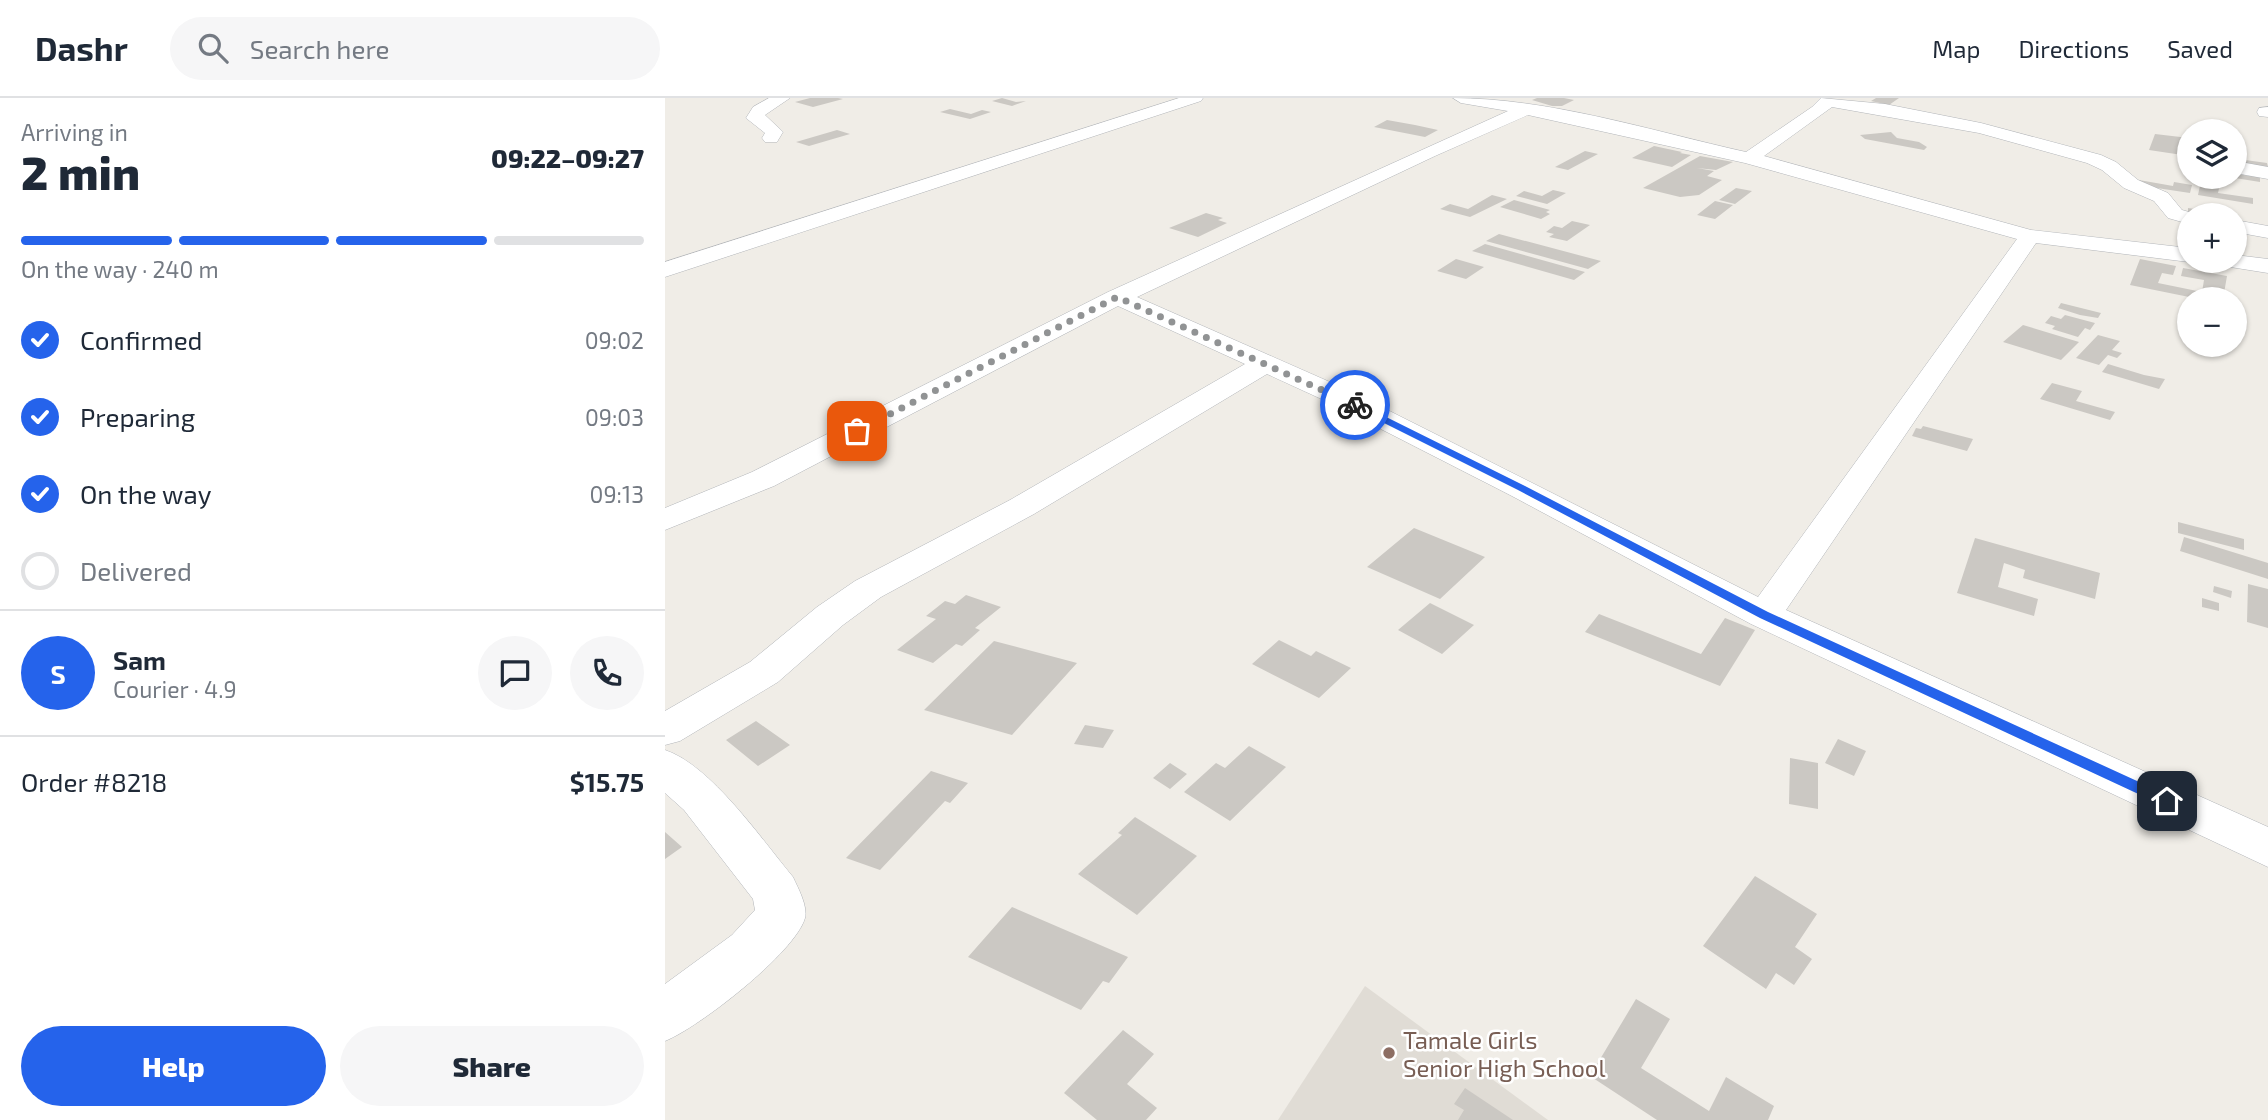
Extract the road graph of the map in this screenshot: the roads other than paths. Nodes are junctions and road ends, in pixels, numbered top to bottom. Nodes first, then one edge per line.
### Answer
1 (782, 98) edge
2 (1195, 98) edge
3 (1461, 98) edge
4 (1829, 100) edge
5 (1584, 104) dead end
6 (1527, 109) junction
7 (1564, 116) junction
8 (771, 138) dead end
9 (1749, 158) junction
10 (2247, 169) edge
11 (2268, 173) edge
12 (2177, 215) edge
13 (2247, 228) edge
14 (2268, 232) edge
15 (2030, 236) junction
16 (2268, 241) edge
17 (2247, 245) edge
18 (2177, 252) edge
19 (2247, 263) edge
20 (2268, 266) edge
21 (665, 270) edge
22 (1117, 297) junction
23 (1265, 364) junction
24 (665, 520) edge
25 (1764, 615) junction
26 (665, 730) edge
27 (665, 767) edge
28 (2268, 848) edge
29 (665, 1016) edge

1 - 8 street
2 - 21 street
3 - 6 street
4 - 9 street
4 - 12 street
5 - 7 street
6 - 7 street
6 - 22 street
7 - 9 street
9 - 15 street
10 - 11 street
13 - 14 street
15 - 18 street
15 - 25 street
16 - 17 street
19 - 20 street
22 - 23 street
22 - 24 street
23 - 25 street
23 - 26 street
25 - 28 street
27 - 29 street

